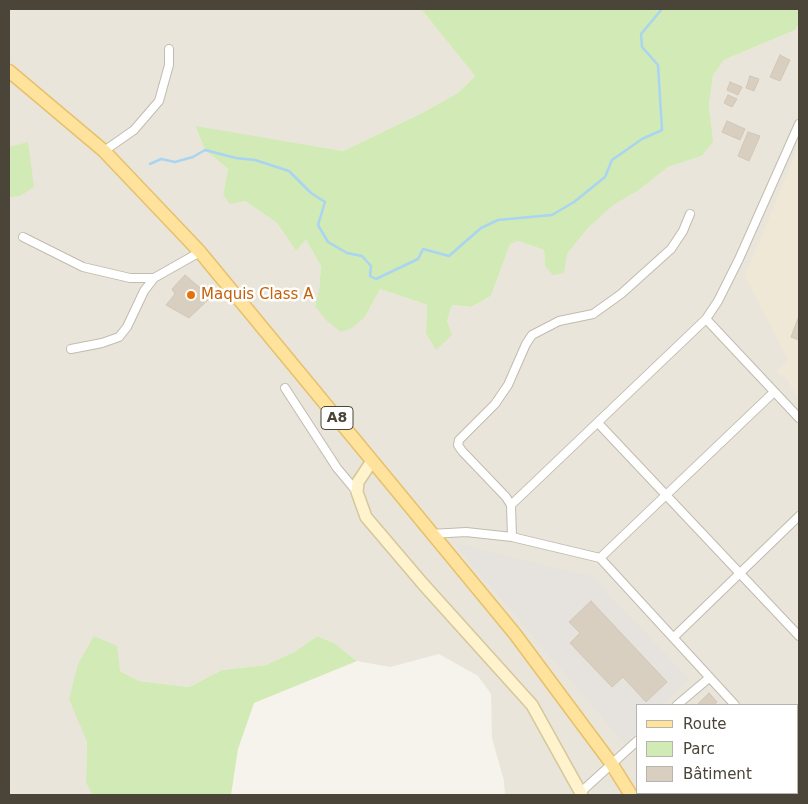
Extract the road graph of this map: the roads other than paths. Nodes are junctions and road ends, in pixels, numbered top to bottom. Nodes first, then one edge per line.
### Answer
1 (169, 50) dead end
2 (9, 71) edge
3 (799, 124) edge
4 (104, 151) junction
5 (690, 214) dead end
6 (23, 237) dead end
7 (200, 252) junction
8 (154, 278) junction
9 (706, 319) junction
10 (71, 350) dead end
11 (285, 388) dead end
12 (774, 392) junction
13 (799, 418) edge
14 (598, 423) junction
15 (372, 460) junction
16 (357, 492) junction
17 (666, 496) junction
18 (511, 505) junction
19 (799, 516) edge
20 (431, 534) junction
21 (512, 537) junction
22 (600, 558) junction
23 (739, 574) junction
24 (799, 636) edge
25 (674, 637) junction
26 (709, 678) junction
27 (678, 704) edge
28 (734, 704) edge
29 (636, 742) edge
30 (612, 763) junction
31 (582, 793) edge
32 (632, 795) edge

1 - 4 street
2 - 4 main road, A8
3 - 9 street
4 - 7 main road, A8
5 - 18 street
6 - 8 street
7 - 8 street
7 - 15 main road, A8
8 - 10 street
9 - 12 street
9 - 14 street
11 - 16 street
12 - 13 street
12 - 17 street
14 - 17 street
14 - 18 street
15 - 16 street
15 - 20 main road, A8
16 - 31 street
17 - 22 street
17 - 23 street
18 - 21 street
19 - 23 street
20 - 21 street
20 - 30 main road, A8
21 - 22 street
22 - 25 street
23 - 24 street
23 - 25 street
25 - 26 street
26 - 27 street
26 - 28 street
29 - 30 street
30 - 31 street
30 - 32 main road, A8

